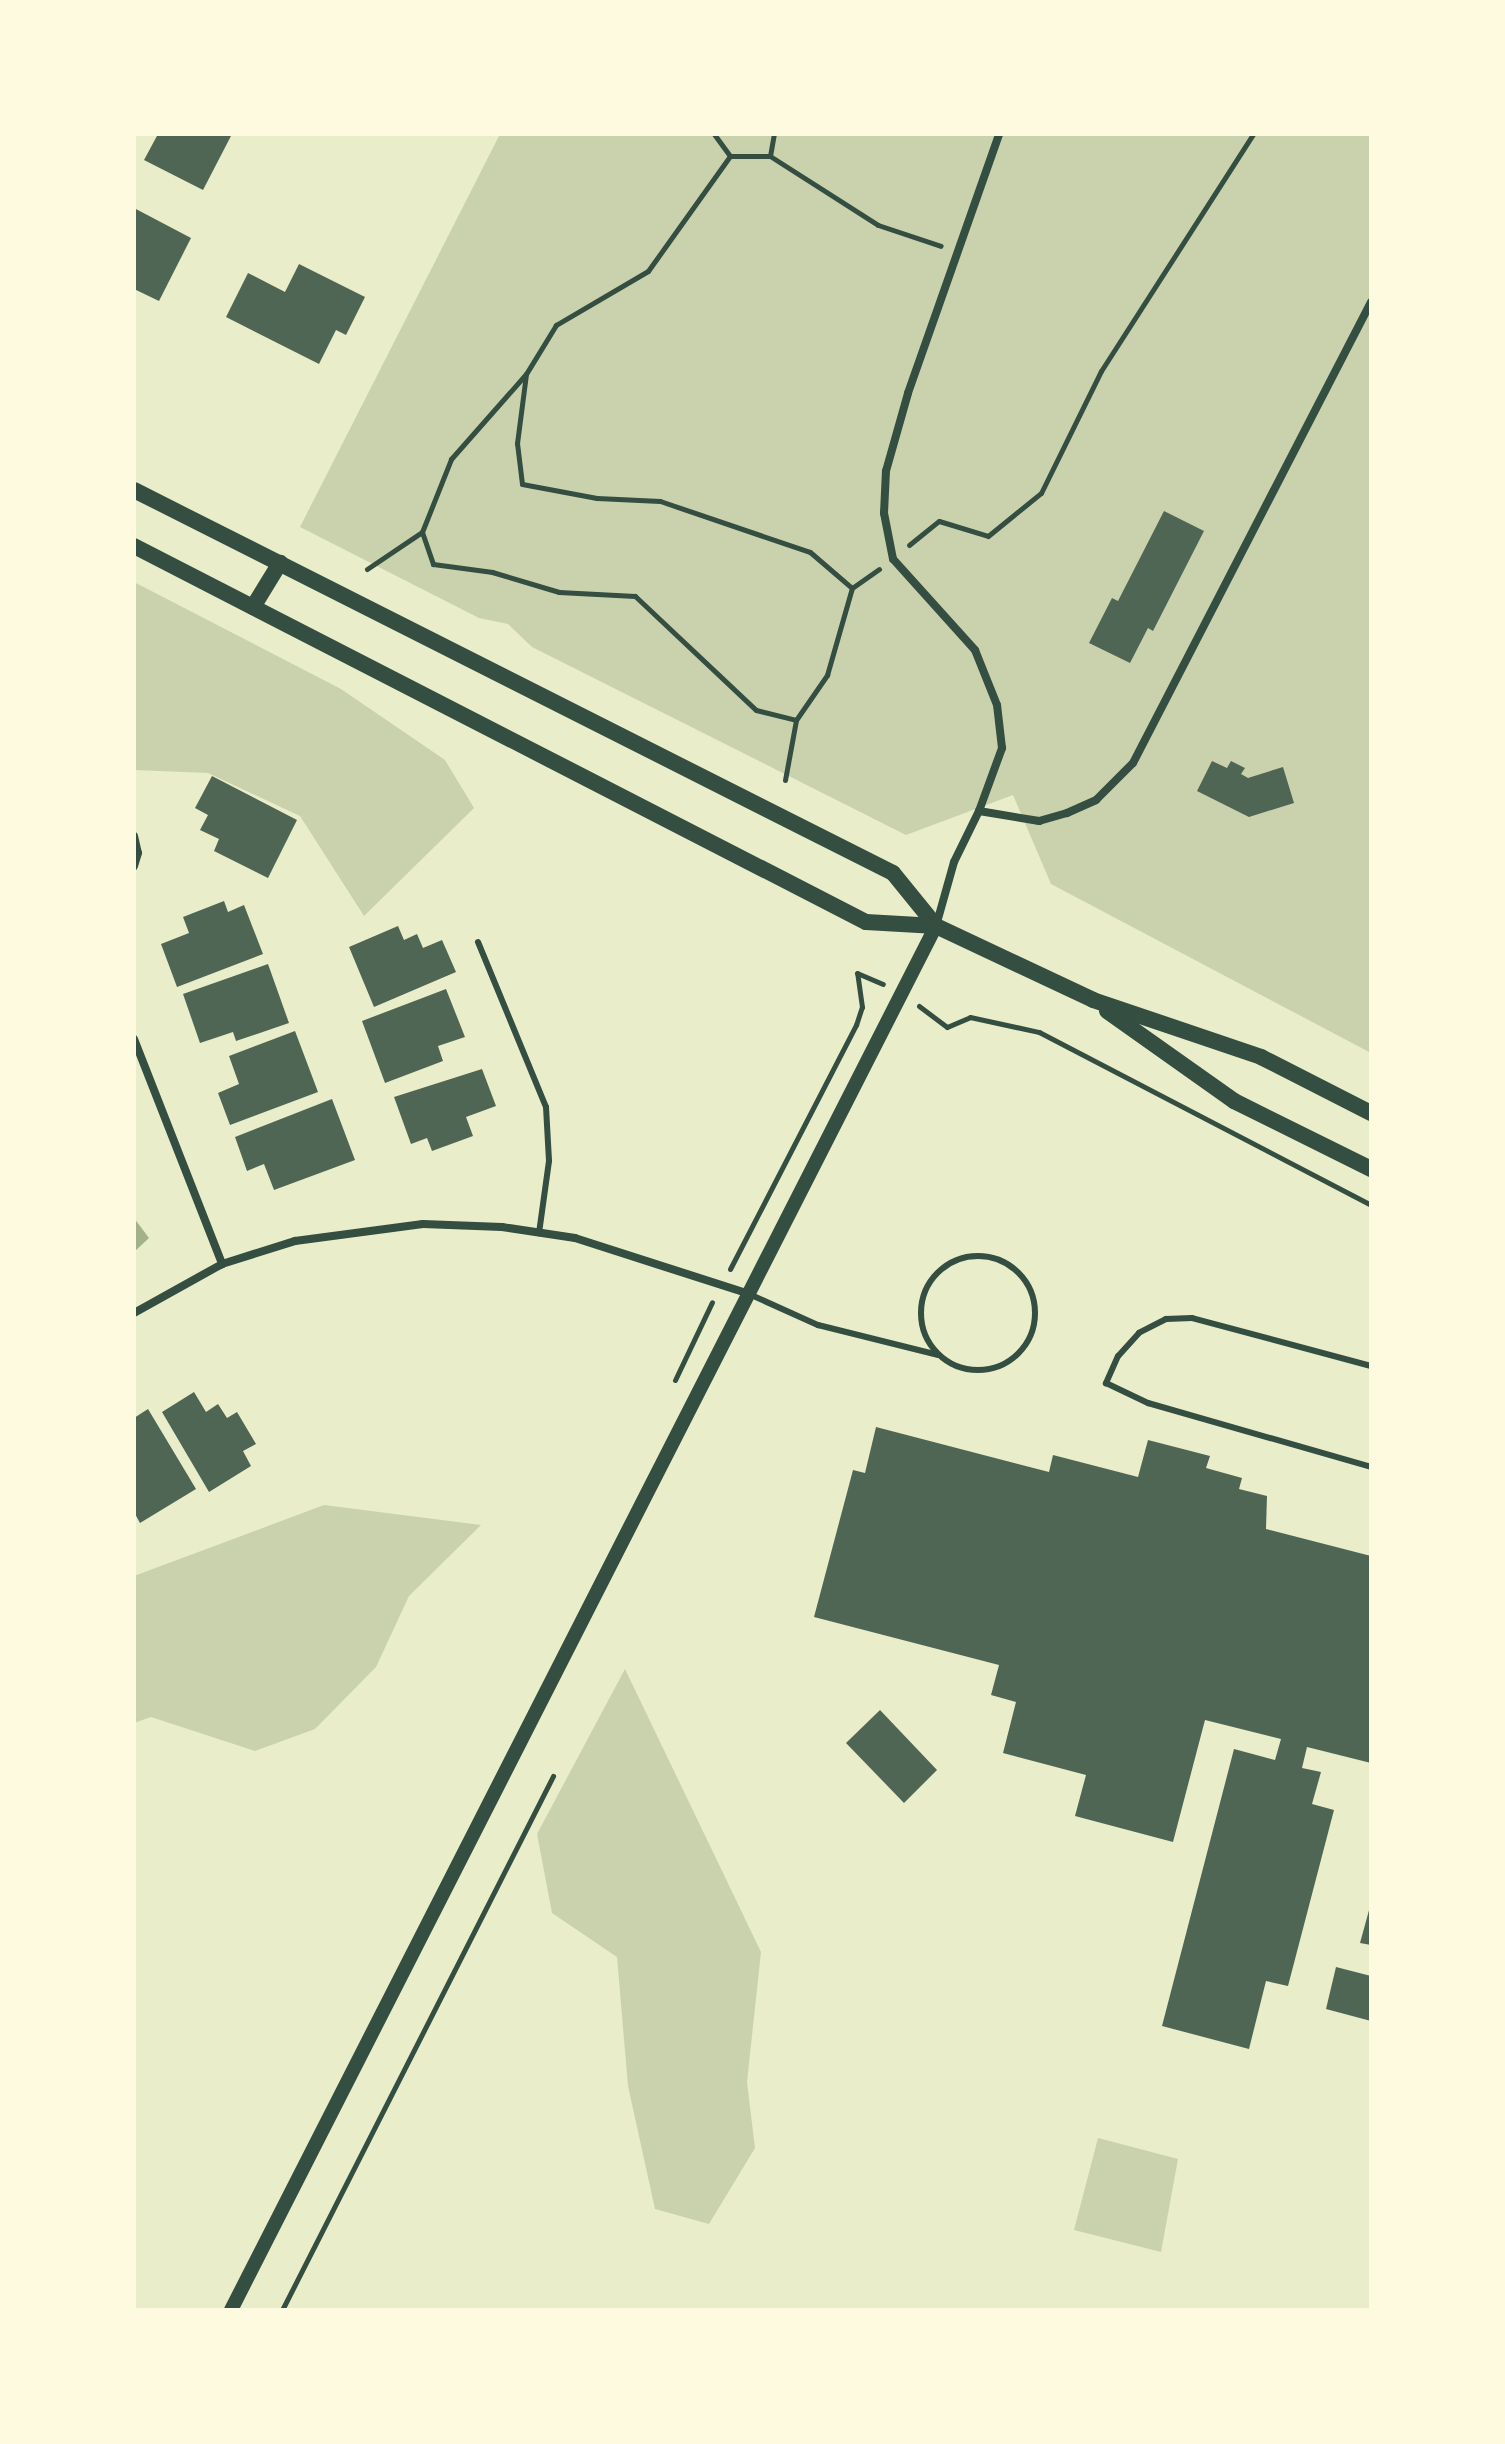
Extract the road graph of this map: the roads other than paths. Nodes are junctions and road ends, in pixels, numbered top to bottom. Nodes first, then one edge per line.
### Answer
1 (999, 134) edge
2 (1371, 302) edge
3 (134, 490) edge
4 (134, 546) edge
5 (280, 563) junction
6 (253, 607) junction
7 (979, 811) junction
8 (134, 836) edge
9 (134, 866) edge
10 (936, 926) junction
11 (478, 942) dead end
12 (1093, 1000) junction
13 (134, 1039) edge
14 (1371, 1113) edge
15 (1371, 1169) edge
16 (539, 1233) junction
17 (222, 1264) junction
18 (746, 1293) junction
19 (134, 1313) edge
20 (938, 1355) junction
21 (1371, 1366) edge
22 (1371, 1467) edge
23 (231, 2310) edge

1 - 7 street
2 - 7 street
3 - 5 main road
4 - 6 main road
5 - 6 main road
5 - 10 main road
6 - 10 main road
7 - 10 street
8 - 9 street
10 - 12 main road
10 - 18 street
11 - 16 lane
12 - 14 main road
12 - 15 main road
13 - 17 street
16 - 17 street
16 - 18 street
17 - 19 street
18 - 20 lane
18 - 23 street
20 - 20 lane
21 - 22 lane

